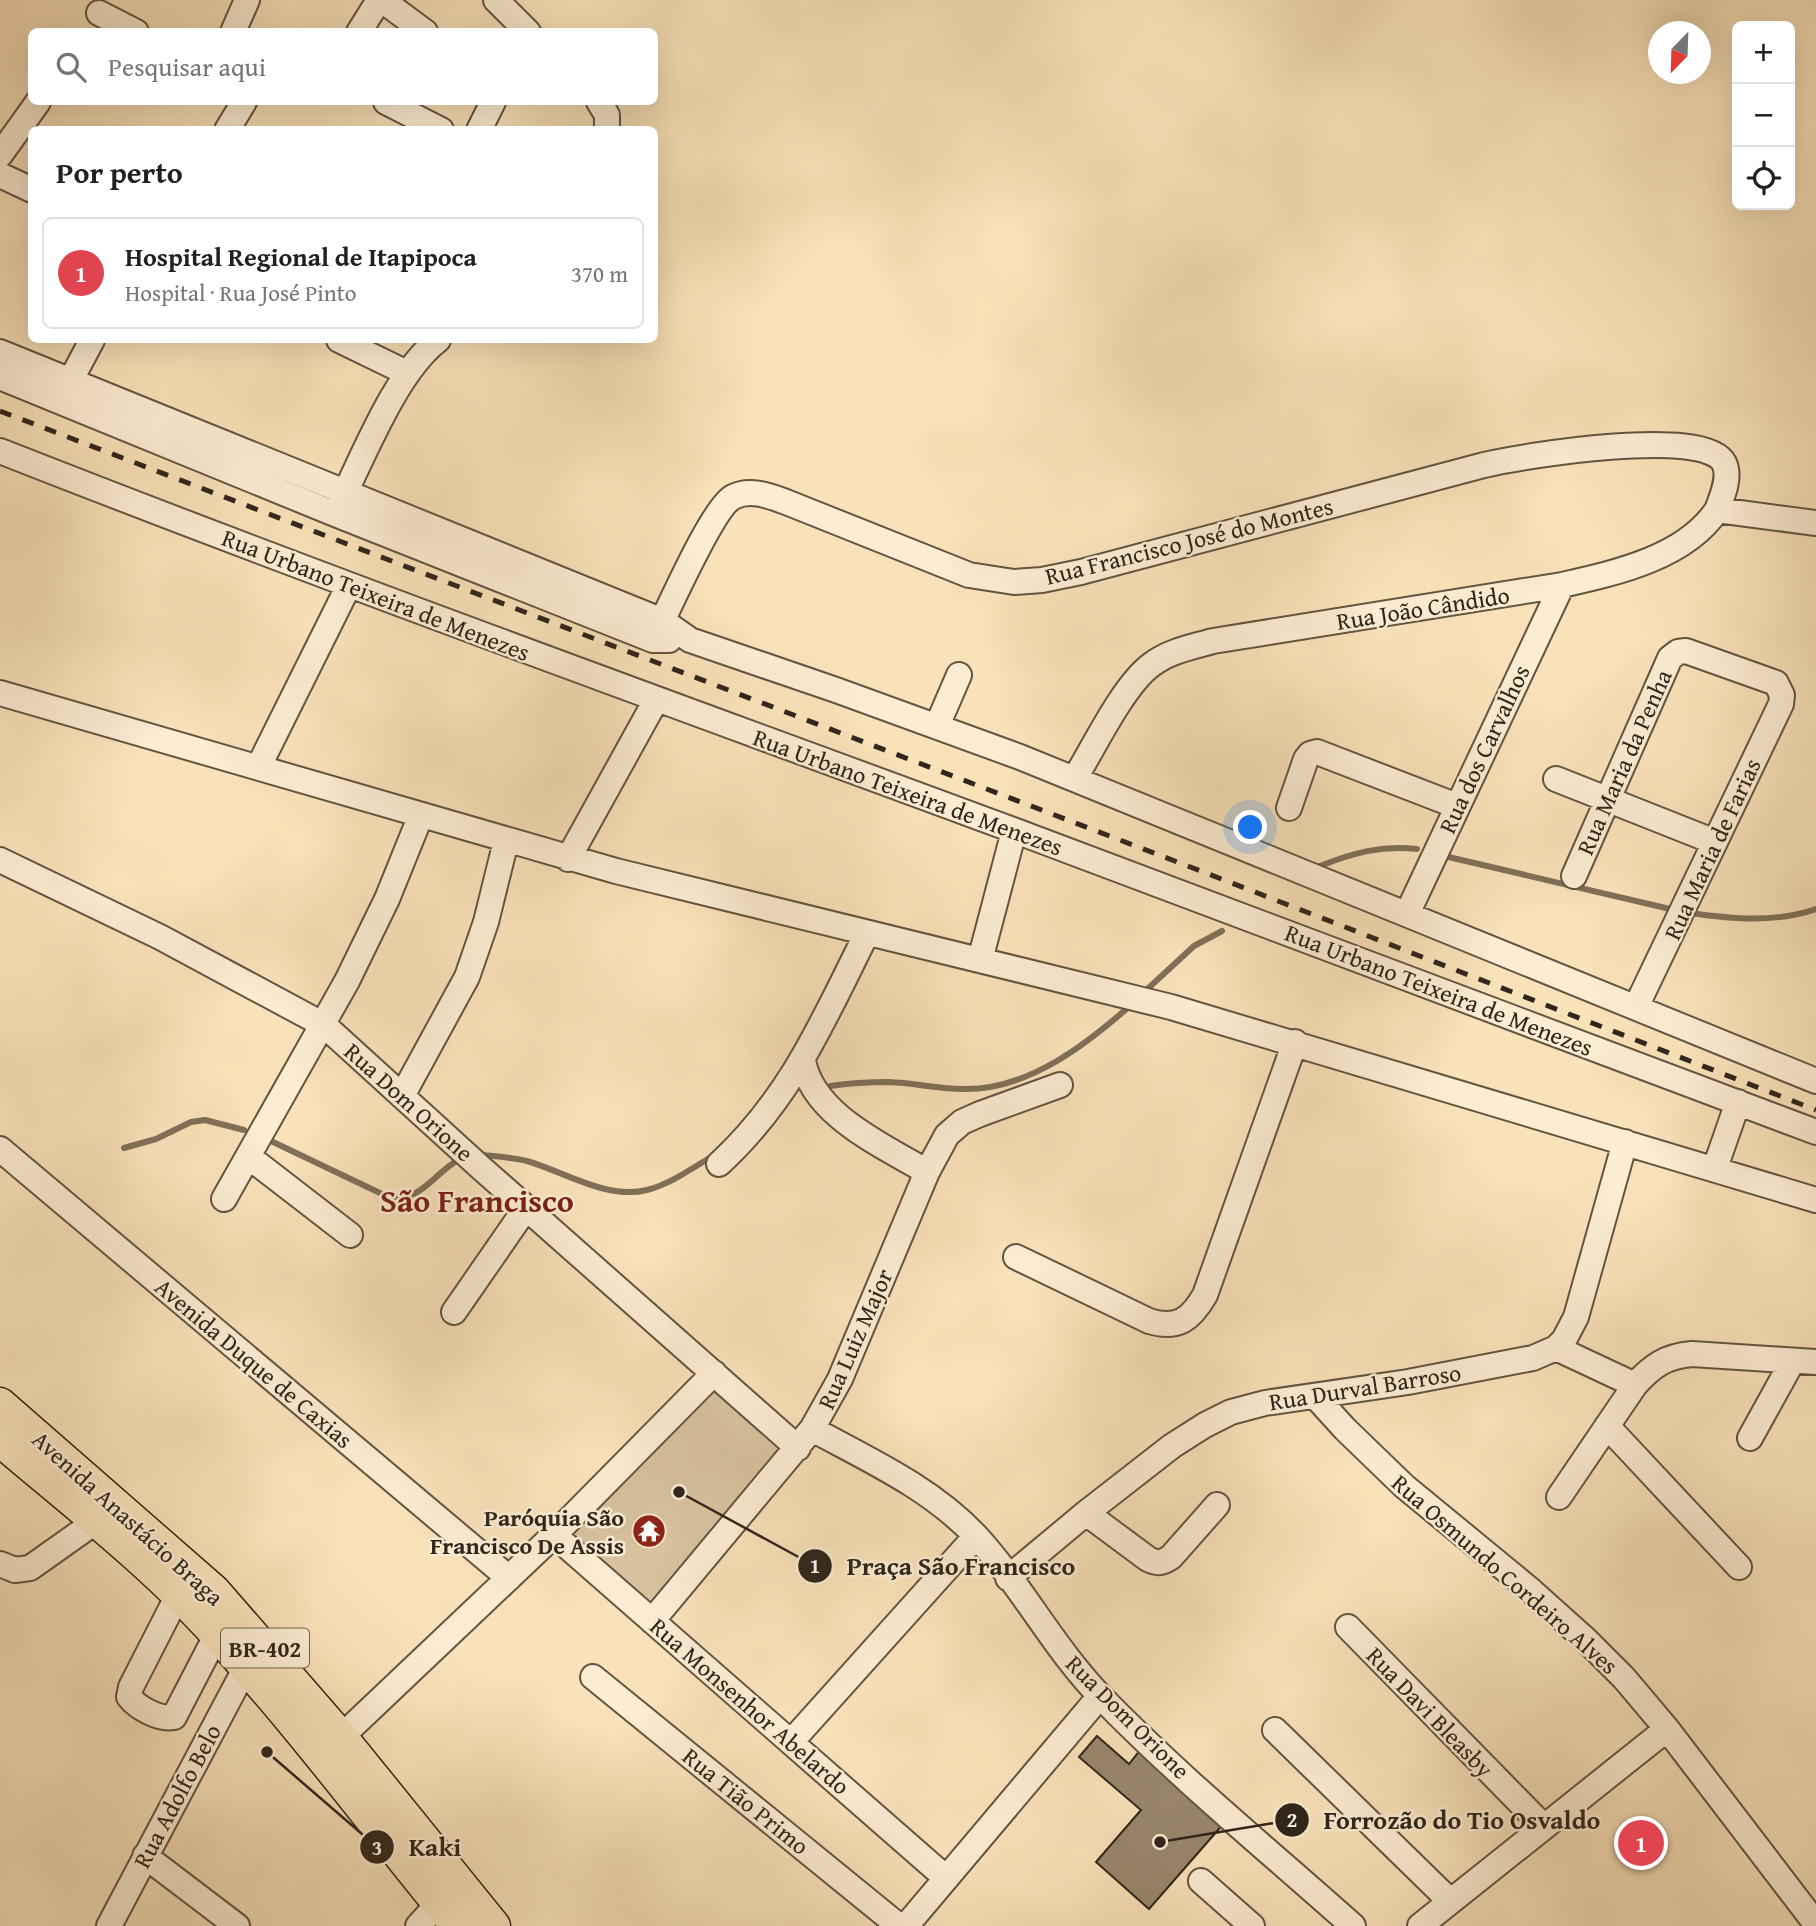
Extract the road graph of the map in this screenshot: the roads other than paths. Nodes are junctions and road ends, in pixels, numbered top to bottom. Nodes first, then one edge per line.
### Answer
1 (247, 0) edge
2 (381, 0) edge
3 (496, 0) edge
4 (97, 15) edge
5 (127, 28) edge
6 (235, 28) edge
7 (362, 28) edge
8 (420, 28) edge
9 (524, 28) edge
10 (36, 105) edge
11 (392, 105) edge
12 (492, 105) edge
13 (601, 105) edge
14 (434, 126) edge
15 (481, 126) edge
16 (607, 126) edge
17 (0, 155) edge
18 (0, 175) edge
19 (28, 188) edge
20 (90, 343) edge
21 (346, 343) edge
22 (435, 343) edge
23 (0, 352) edge
24 (407, 373) junction
25 (0, 377) edge
26 (65, 391) junction
27 (0, 451) edge
28 (340, 504) junction
29 (1717, 510) junction
30 (1816, 523) edge
31 (349, 585) junction
32 (1562, 585) junction
33 (658, 630) junction
34 (1678, 652) joint
35 (959, 675) dead end
36 (0, 693) edge
37 (656, 700) junction
38 (937, 726) junction
39 (259, 766) junction
40 (1075, 778) junction
41 (1556, 779) dead end
42 (1607, 799) junction
43 (1457, 806) junction
44 (1289, 808) dead end
45 (421, 815) junction
46 (1014, 831) junction
47 (506, 841) junction
48 (1715, 842) junction
49 (568, 859) junction
50 (0, 860) edge
51 (1574, 876) dead end
52 (1407, 914) junction
53 (867, 933) junction
54 (980, 960) junction
55 (1636, 1007) junction
56 (324, 1025) junction
57 (1295, 1042) junction
58 (803, 1060) junction
59 (1816, 1081) edge
60 (1060, 1086) dead end
61 (402, 1096) junction
62 (1738, 1102) junction
63 (1816, 1132) edge
64 (1625, 1142) junction
65 (0, 1149) edge
66 (249, 1157) junction
67 (719, 1164) dead end
68 (1715, 1168) junction
69 (927, 1172) junction
70 (224, 1199) dead end
71 (1816, 1200) edge
72 (526, 1208) junction
73 (350, 1235) dead end
74 (1016, 1257) dead end
75 (454, 1312) dead end
76 (1556, 1349) junction
77 (1804, 1362) edge
78 (714, 1373) junction
79 (1634, 1385) junction
80 (1315, 1396) junction
81 (0, 1404) edge
82 (1607, 1426) junction
83 (1750, 1438) dead end
84 (805, 1439) junction
85 (0, 1440) edge
86 (1559, 1497) dead end
87 (1217, 1505) dead end
88 (1086, 1513) junction
89 (116, 1528) junction
90 (554, 1535) junction
91 (976, 1536) junction
92 (0, 1563) edge
93 (1739, 1567) dead end
94 (1008, 1577) junction
95 (509, 1578) junction
96 (178, 1595) junction
97 (652, 1621) junction
98 (1348, 1627) dead end
99 (217, 1634) junction
100 (246, 1667) junction
101 (593, 1677) dead end
102 (1100, 1696) junction
103 (1667, 1729) junction
104 (1275, 1730) dead end
105 (341, 1737) junction
106 (791, 1742) junction
107 (1543, 1826) junction
108 (145, 1857) junction
109 (946, 1878) junction
110 (1201, 1881) dead end
111 (1450, 1901) junction
112 (438, 1919) edge
113 (1816, 1924) edge
114 (109, 1926) edge
115 (237, 1926) edge
116 (494, 1926) edge
117 (899, 1926) edge
118 (906, 1926) edge
119 (1252, 1926) edge
120 (1353, 1926) edge
121 (1420, 1926) edge

1 - 6 street
2 - 7 street
2 - 8 street
3 - 9 street
4 - 5 street
10 - 17 street
11 - 14 street
12 - 15 street
13 - 16 street
18 - 19 street
20 - 26 street
21 - 24 street
22 - 24 street
23 - 26 street
24 - 28 street
25 - 26 street
26 - 28 street
27 - 31 street, Rua Urbano Teixeira de Menezes
28 - 33 street
29 - 30 street
29 - 32 street, Rua João Cândido
29 - 33 street, Rua Francisco José do Montes
31 - 37 street, Rua Urbano Teixeira de Menezes
31 - 39 street
32 - 40 street, Rua João Cândido
32 - 43 street, Rua dos Carvalhos
33 - 38 street
34 - 42 street, Rua Maria da Penha
34 - 48 street, Rua Maria de Farias
35 - 38 street
36 - 39 street
37 - 46 street, Rua Urbano Teixeira de Menezes
37 - 49 street
38 - 40 street
39 - 45 street
40 - 52 street
41 - 42 street
42 - 48 street
42 - 51 street, Rua Maria da Penha
43 - 44 street
43 - 52 street, Rua dos Carvalhos
45 - 47 street
45 - 56 street
46 - 54 street
46 - 62 street, Rua Urbano Teixeira de Menezes
47 - 49 street
47 - 61 street
48 - 55 street, Rua Maria de Farias
49 - 53 street
50 - 56 street, Rua Dom Orione
52 - 55 street
53 - 54 street
53 - 58 street
54 - 57 street
55 - 59 street
56 - 61 street, Rua Dom Orione
56 - 66 street
57 - 64 street
57 - 74 street
58 - 67 street
58 - 69 street
60 - 69 street, Rua Luiz Major
61 - 72 street, Rua Dom Orione
62 - 63 street, Rua Urbano Teixeira de Menezes
62 - 68 street
64 - 68 street
64 - 76 street
65 - 95 street, Avenida Duque de Caxias
66 - 70 street
66 - 73 street
68 - 71 street
69 - 84 street, Rua Luiz Major
72 - 75 street
72 - 78 street, Rua Dom Orione
76 - 79 street
76 - 80 street, Rua Durval Barroso
77 - 79 street
77 - 83 street
78 - 84 street, Rua Dom Orione
78 - 90 street
79 - 82 street
80 - 88 street, Rua Durval Barroso
80 - 103 street, Rua Osmundo Cordeiro Alves
81 - 89 main road, Avenida Anastácio Braga / BR-402
82 - 86 street
82 - 93 street
84 - 91 street, Rua Dom Orione
84 - 97 street, Rua Luiz Major
85 - 89 main road, Avenida Anastácio Braga / BR-402
87 - 88 street
88 - 94 street, Rua Durval Barroso
89 - 92 street
89 - 96 main road, Avenida Anastácio Braga / BR-402
89 - 105 main road, Avenida Anastácio Braga / BR-402
90 - 95 street
90 - 97 street, Rua Monsenhor Abelardo
91 - 94 street, Rua Dom Orione
91 - 106 street
94 - 102 street, Rua Dom Orione
95 - 105 street
96 - 99 main road, Avenida Anastácio Braga / BR-402
96 - 99 street
97 - 106 street, Rua Monsenhor Abelardo
98 - 107 street, Rua Davi Bleasby
99 - 100 main road, Avenida Anastácio Braga / BR-402
100 - 108 street, Rua Adolfo Belo
100 - 112 main road, Avenida Anastácio Braga / BR-402
101 - 117 street, Rua Tião Primo
102 - 109 street
102 - 120 street, Rua Dom Orione
103 - 107 street
103 - 113 street, Rua Osmundo Cordeiro Alves
104 - 111 street
105 - 116 main road, Avenida Anastácio Braga / BR-402
106 - 109 street, Rua Monsenhor Abelardo
107 - 111 street
108 - 114 street, Rua Adolfo Belo
108 - 115 street
109 - 118 street
110 - 119 street
111 - 121 street

